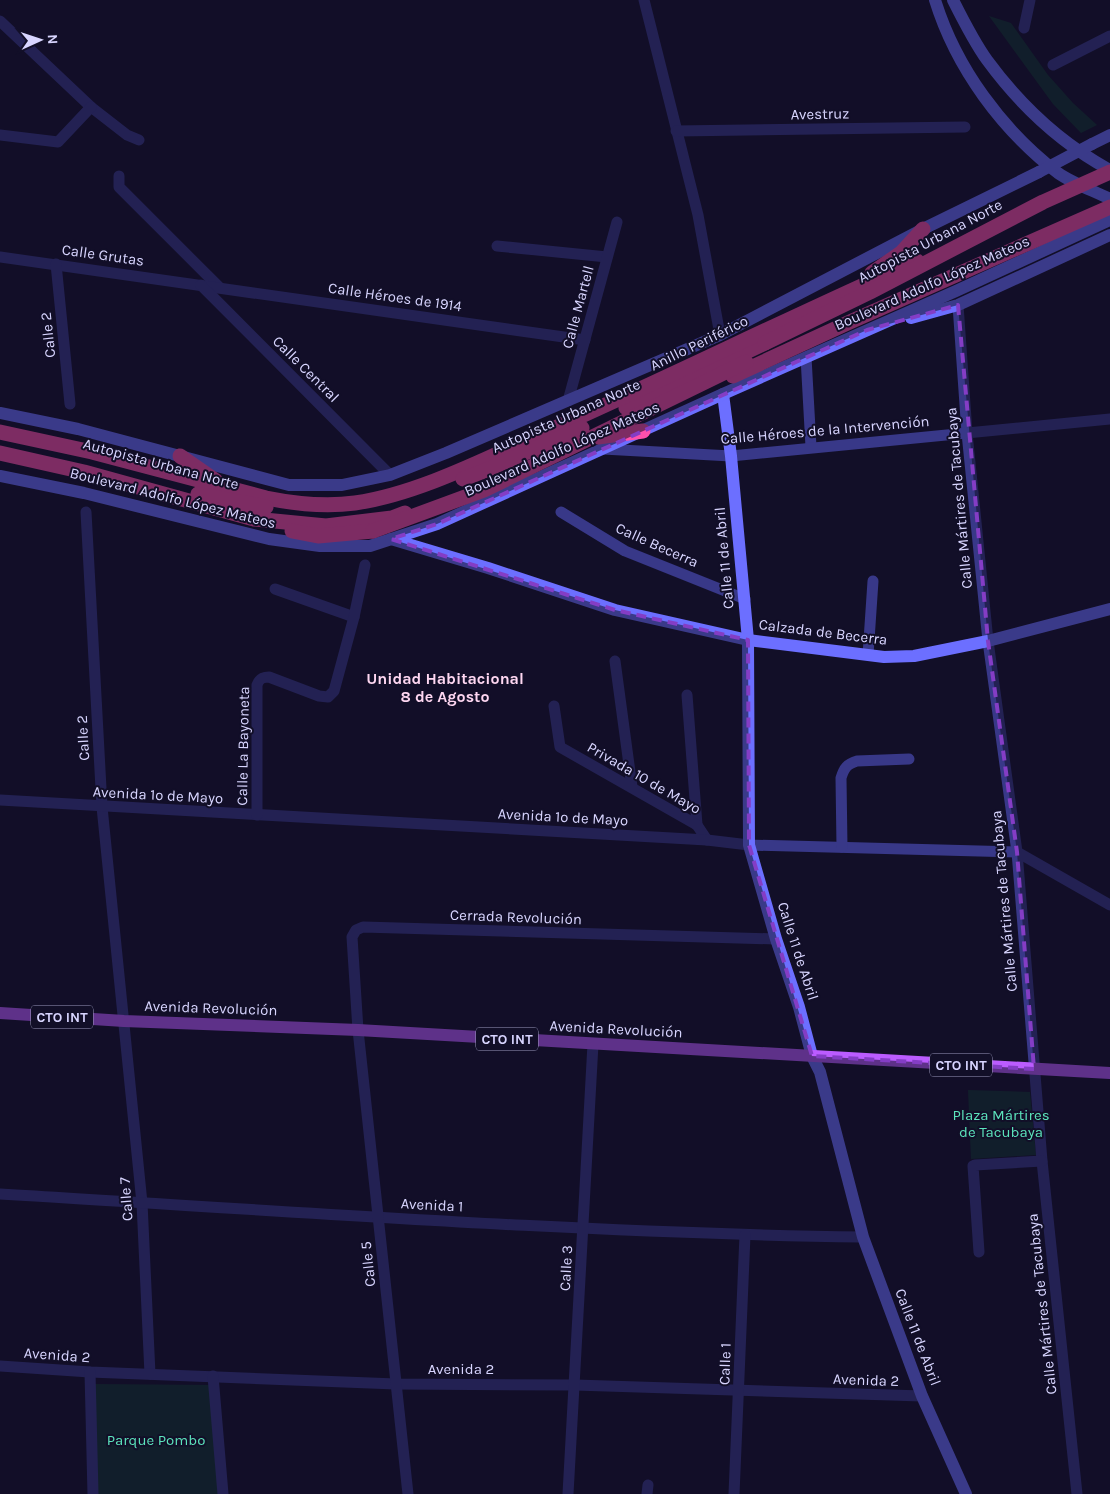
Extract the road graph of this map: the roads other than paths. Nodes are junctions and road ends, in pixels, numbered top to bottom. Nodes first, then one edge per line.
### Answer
1 (644, 0) edge
2 (934, 0) edge
3 (953, 0) edge
4 (1030, 0) edge
5 (0, 21) edge
6 (1024, 28) dead end
7 (1110, 36) edge
8 (1053, 64) dead end
9 (91, 107) junction
10 (965, 127) dead end
11 (676, 131) junction
12 (0, 135) edge
13 (1110, 135) edge
14 (139, 140) dead end
15 (1110, 172) edge
16 (119, 176) dead end
17 (1110, 200) edge
18 (1110, 207) edge
19 (617, 222) dead end
20 (1104, 223) edge
21 (923, 229) junction
22 (1110, 235) edge
23 (497, 246) dead end
24 (0, 257) edge
25 (607, 257) junction
26 (56, 264) junction
27 (201, 285) junction
28 (219, 287) junction
29 (844, 293) junction
30 (958, 305) junction
31 (868, 330) junction
32 (720, 335) junction
33 (585, 340) junction
34 (806, 357) junction
35 (723, 394) junction
36 (568, 401) junction
37 (70, 404) dead end
38 (0, 413) edge
39 (1110, 419) edge
40 (643, 431) joint
41 (0, 432) edge
42 (967, 433) junction
43 (0, 442) edge
44 (601, 443) junction
45 (811, 447) junction
46 (0, 453) edge
47 (180, 456) junction
48 (731, 456) junction
49 (0, 464) edge
50 (390, 475) junction
51 (0, 476) edge
52 (226, 488) junction
53 (86, 512) dead end
54 (561, 512) dead end
55 (391, 539) junction
56 (366, 565) dead end
57 (873, 581) dead end
58 (275, 589) dead end
59 (745, 599) junction
60 (1110, 609) edge
61 (354, 617) junction
62 (748, 640) junction
63 (988, 641) junction
64 (868, 655) junction
65 (615, 661) dead end
66 (687, 694) dead end
67 (554, 706) dead end
68 (910, 759) dead end
69 (632, 787) junction
70 (0, 800) edge
71 (102, 807) junction
72 (257, 815) junction
73 (697, 825) junction
74 (707, 840) junction
75 (749, 844) junction
76 (842, 847) junction
77 (1017, 852) junction
78 (1110, 905) edge
79 (776, 939) junction
80 (0, 1013) edge
81 (124, 1021) junction
82 (358, 1030) junction
83 (594, 1044) junction
84 (812, 1056) junction
85 (1034, 1069) junction
86 (1110, 1073) edge
87 (1042, 1161) junction
88 (0, 1194) edge
89 (142, 1203) junction
90 (378, 1217) junction
91 (583, 1229) junction
92 (745, 1235) junction
93 (863, 1237) junction
94 (979, 1252) dead end
95 (0, 1366) edge
96 (90, 1372) junction
97 (150, 1374) junction
98 (213, 1376) junction
99 (396, 1384) junction
100 (575, 1385) junction
101 (738, 1391) junction
102 (922, 1396) junction
103 (93, 1494) edge
104 (223, 1494) edge
105 (408, 1494) edge
106 (568, 1494) edge
107 (734, 1494) edge
108 (966, 1494) edge
109 (1077, 1494) edge

1 - 11 street
2 - 17 main road
3 - 15 main road
4 - 6 street
5 - 9 street
7 - 8 street
9 - 12 street
9 - 14 street
10 - 11 street, Avestruz
11 - 32 street
13 - 21 main road, bridge
15 - 29 highway, Anillo Periférico, bridge
15 - 43 highway, Autopista Urbana Norte, bridge
16 - 28 street
17 - 49 highway, Autopista Urbana Norte, bridge
18 - 44 highway
19 - 25 street, Calle Martell
20 - 31 main road, Boulevard Adolfo López Mateos
21 - 29 highway
21 - 32 main road
22 - 30 main road
23 - 25 street
24 - 26 street, Calle Grutas
25 - 33 street, Calle Martell
26 - 27 street, Calle Grutas
26 - 37 street, Calle 2
27 - 28 street, Calle Héroes de 1914
27 - 50 street, Calle Central
28 - 33 street, Calle Héroes de 1914
29 - 52 highway, Anillo Periférico
30 - 31 main road
30 - 42 street, Calle Mártires de Tacubaya
31 - 34 main road, Boulevard Adolfo López Mateos
32 - 36 main road
33 - 36 street, Calle Martell
34 - 35 main road, Boulevard Adolfo López Mateos
34 - 45 street
35 - 40 main road, Boulevard Adolfo López Mateos
35 - 48 main road, Calle 11 de Abril
36 - 50 main road
38 - 47 main road
39 - 42 street, Calle Héroes de la Intervención
40 - 44 highway
41 - 52 highway, Anillo Periférico
42 - 45 street, Calle Héroes de la Intervención
42 - 63 street, Calle Mártires de Tacubaya
44 - 46 highway
44 - 48 street, Calle Héroes de la Intervención
44 - 55 main road, Boulevard Adolfo López Mateos
45 - 48 street, Calle Héroes de la Intervención
47 - 50 main road
47 - 52 highway
48 - 59 main road, Calle 11 de Abril
51 - 55 main road, Boulevard Adolfo López Mateos
53 - 71 street, Calle 2
54 - 59 street, Calle Becerra
55 - 62 main road, Calzada de Becerra
56 - 61 street, Calle La Bayoneta
57 - 64 street
58 - 61 street
59 - 62 main road, Calle 11 de Abril
60 - 63 main road, Calzada de Becerra
61 - 72 street, Calle La Bayoneta
62 - 64 main road, Calzada de Becerra
62 - 75 main road, Calle 11 de Abril
63 - 64 main road, Calzada de Becerra
63 - 77 street, Calle Mártires de Tacubaya
65 - 69 street
66 - 73 street
67 - 69 street, Privada 10 de Mayo
68 - 76 street
69 - 73 street, Privada 10 de Mayo
70 - 71 street, Avenida 1º de Mayo
71 - 72 street, Avenida 1º de Mayo
71 - 81 street, Calle 2
72 - 74 street, Avenida 1º de Mayo
73 - 74 street, Privada 10 de Mayo
74 - 75 street, Avenida 1º de Mayo
75 - 76 street, Avenida 1º de Mayo
75 - 79 main road, Calle 11 de Abril
76 - 77 street, Avenida 1º de Mayo
77 - 78 street, Avenida 1º de Mayo
77 - 85 street, Calle Mártires de Tacubaya
79 - 82 street, Cerrada Revolución
79 - 84 main road, Calle 11 de Abril
80 - 81 main road, Avenida Revolución / CTO INT
81 - 82 main road, Avenida Revolución / CTO INT
81 - 89 street, Calle 7
82 - 83 main road, Avenida Revolución / CTO INT
82 - 90 street, Calle 5
83 - 84 main road, Avenida Revolución / CTO INT
83 - 91 street, Calle 3
84 - 85 main road, Avenida Revolución / CTO INT
84 - 93 main road, Calle 11 de Abril
85 - 86 main road, Avenida Revolución / CTO INT
85 - 87 street, Calle Mártires de Tacubaya
87 - 94 street
87 - 109 street, Calle Mártires de Tacubaya
88 - 89 street, Avenida 1
89 - 90 street, Avenida 1
89 - 97 street, Calle 7
90 - 91 street, Avenida 1
90 - 99 street, Calle 5
91 - 92 street, Avenida 1
91 - 100 street, Calle 3
92 - 93 street, Avenida 1
92 - 101 street, Calle 1
93 - 102 main road, Calle 11 de Abril
95 - 96 street, Avenida 2
96 - 97 street, Avenida 2
96 - 103 street
97 - 98 street, Avenida 2
98 - 99 street, Avenida 2
98 - 104 street
99 - 100 street, Avenida 2
99 - 105 street, Calle 5
100 - 101 street, Avenida 2
100 - 106 street, Calle 3
101 - 102 street, Avenida 2
101 - 107 street, Calle 1
102 - 108 main road, Calle 11 de Abril

